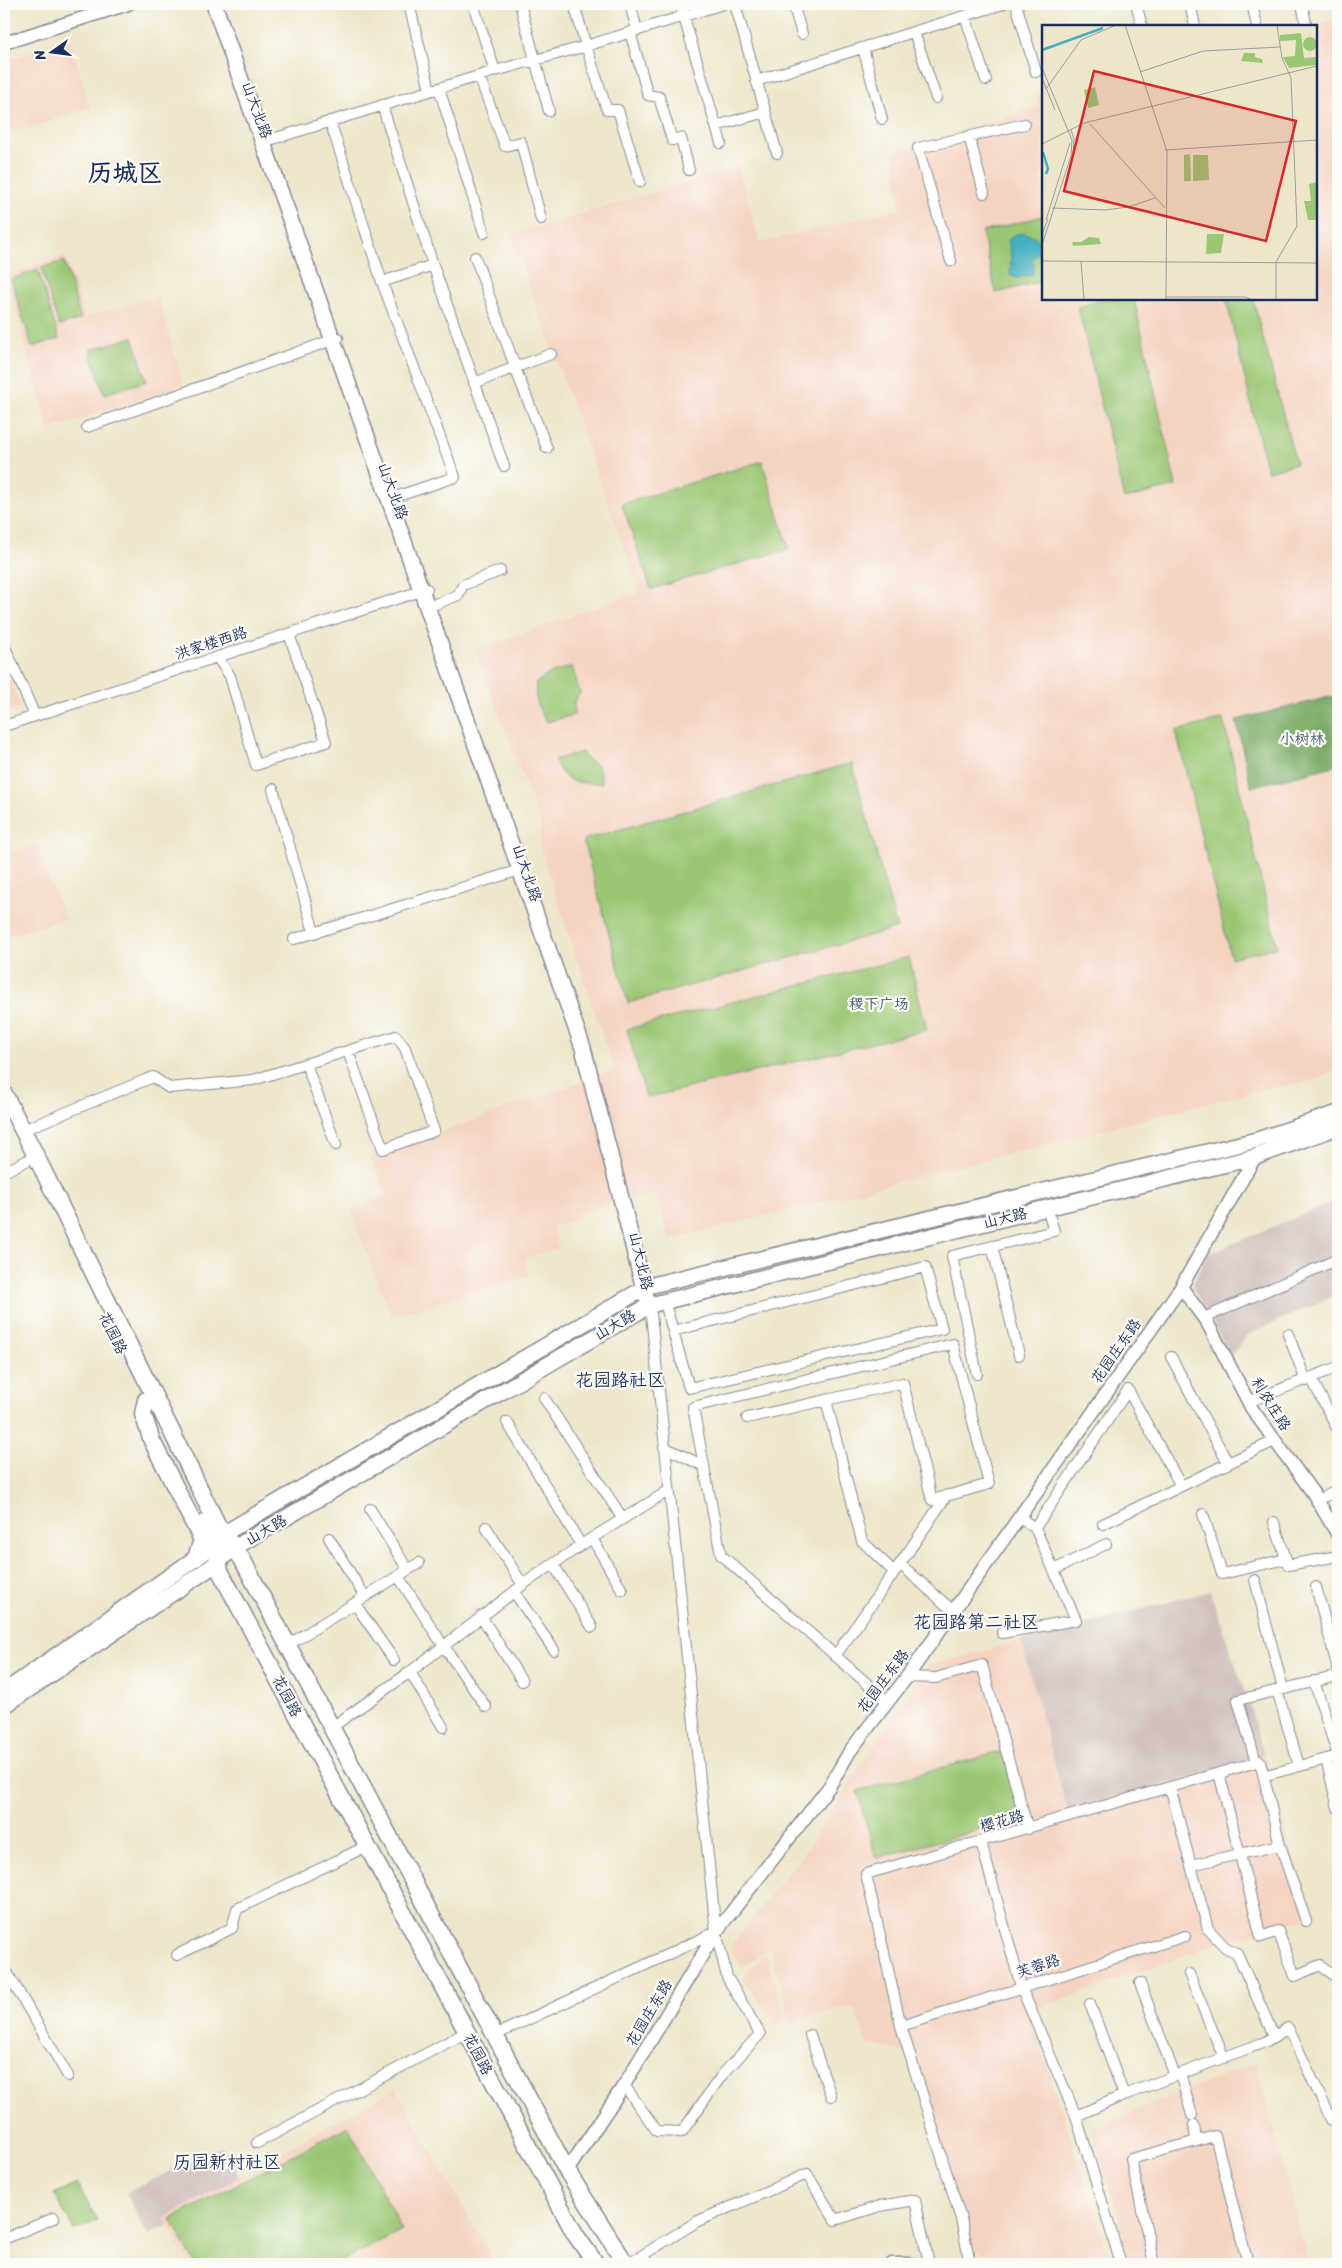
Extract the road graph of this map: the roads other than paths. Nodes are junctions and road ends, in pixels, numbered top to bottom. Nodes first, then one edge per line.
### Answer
1 (128, 4) edge
2 (214, 4) edge
3 (219, 4) edge
4 (409, 4) edge
5 (473, 4) edge
6 (520, 4) edge
7 (574, 4) edge
8 (630, 4) edge
9 (680, 4) edge
10 (722, 4) edge
11 (735, 4) edge
12 (793, 4) edge
13 (1003, 4) edge
14 (1016, 4) edge
15 (1136, 4) edge
16 (1190, 4) edge
17 (1252, 4) edge
18 (1302, 4) edge
19 (683, 16) junction
20 (965, 16) junction
21 (1306, 24) dead end
22 (1142, 25) edge
23 (1195, 25) edge
24 (1257, 25) edge
25 (634, 31) junction
26 (914, 32) junction
27 (802, 34) dead end
28 (4, 43) edge
29 (586, 46) junction
30 (863, 48) junction
31 (535, 59) junction
32 (495, 71) junction
33 (1036, 72) dead end
34 (480, 76) junction
35 (986, 80) dead end
36 (756, 81) junction
37 (435, 89) junction
38 (936, 98) dead end
39 (382, 105) junction
40 (549, 111) dead end
41 (765, 112) junction
42 (882, 119) dead end
43 (330, 121) junction
44 (1025, 124) dead end
45 (716, 126) junction
46 (969, 136) junction
47 (265, 141) junction
48 (721, 144) dead end
49 (776, 153) dead end
50 (689, 170) dead end
51 (640, 182) dead end
52 (984, 193) dead end
53 (541, 219) dead end
54 (484, 233) dead end
55 (475, 257) dead end
56 (951, 261) dead end
57 (433, 265) junction
58 (382, 282) junction
59 (336, 338) junction
60 (551, 354) dead end
61 (516, 370) junction
62 (474, 383) junction
63 (87, 427) dead end
64 (546, 448) dead end
65 (504, 466) dead end
66 (395, 497) junction
67 (500, 572) dead end
68 (425, 589) junction
69 (433, 605) junction
70 (289, 634) junction
71 (4, 645) edge
72 (217, 657) junction
73 (35, 716) junction
74 (4, 726) edge
75 (273, 789) dead end
76 (520, 870) junction
77 (314, 932) junction
78 (294, 939) dead end
79 (348, 1051) junction
80 (306, 1064) junction
81 (4, 1094) edge
82 (1338, 1112) edge
83 (4, 1118) edge
84 (1338, 1127) edge
85 (23, 1130) junction
86 (336, 1145) dead end
87 (1255, 1157) junction
88 (32, 1158) junction
89 (4, 1172) edge
90 (1047, 1208) junction
91 (992, 1246) junction
92 (1338, 1259) edge
93 (645, 1287) junction
94 (1181, 1287) junction
95 (650, 1305) junction
96 (667, 1310) dead end
97 (1204, 1318) junction
98 (673, 1331) junction
99 (1288, 1334) dead end
100 (1019, 1355) dead end
101 (1170, 1357) dead end
102 (1338, 1367) edge
103 (977, 1374) dead end
104 (1308, 1380) junction
105 (544, 1398) dead end
106 (826, 1400) junction
107 (1248, 1402) junction
108 (747, 1418) dead end
109 (507, 1422) dead end
110 (1338, 1430) edge
111 (1272, 1442) dead end
112 (664, 1447) junction
113 (1228, 1463) junction
114 (704, 1466) junction
115 (1181, 1486) junction
116 (1338, 1490) edge
117 (668, 1491) junction
118 (947, 1496) junction
119 (1318, 1500) junction
120 (370, 1509) dead end
121 (1203, 1514) dead end
122 (1019, 1517) junction
123 (622, 1519) junction
124 (1274, 1522) dead end
125 (1103, 1524) dead end
126 (486, 1527) dead end
127 (1035, 1528) junction
128 (1338, 1535) edge
129 (329, 1538) dead end
130 (592, 1538) junction
131 (1106, 1544) dead end
132 (209, 1545) junction
133 (581, 1545) junction
134 (234, 1548) junction
135 (1338, 1556) edge
136 (1286, 1559) junction
137 (219, 1560) junction
138 (419, 1563) dead end
139 (553, 1564) junction
140 (897, 1568) junction
141 (408, 1570) junction
142 (1054, 1570) junction
143 (398, 1576) junction
144 (1255, 1580) dead end
145 (523, 1585) junction
146 (1316, 1587) dead end
147 (622, 1590) dead end
148 (514, 1592) junction
149 (365, 1597) junction
150 (355, 1604) junction
151 (953, 1610) junction
152 (481, 1616) junction
153 (592, 1627) dead end
154 (1002, 1633) dead end
155 (441, 1642) junction
156 (288, 1645) junction
157 (554, 1650) dead end
158 (835, 1656) junction
159 (394, 1660) dead end
160 (1338, 1669) edge
161 (410, 1672) junction
162 (1338, 1676) edge
163 (906, 1677) junction
164 (522, 1681) dead end
165 (1314, 1682) junction
166 (1280, 1690) junction
167 (4, 1692) edge
168 (888, 1702) junction
169 (4, 1706) edge
170 (486, 1707) dead end
171 (332, 1727) junction
172 (443, 1727) dead end
173 (1338, 1756) edge
174 (1326, 1759) junction
175 (1256, 1762) junction
176 (1299, 1766) junction
177 (1219, 1774) junction
178 (1266, 1775) dead end
179 (1170, 1787) junction
180 (1338, 1808) edge
181 (1028, 1829) junction
182 (982, 1842) junction
183 (1280, 1845) junction
184 (367, 1846) junction
185 (1240, 1853) junction
186 (1191, 1865) junction
187 (1306, 1921) dead end
188 (716, 1932) junction
189 (1185, 1936) dead end
190 (177, 1955) dead end
191 (4, 1967) edge
192 (1189, 1974) dead end
193 (1338, 1978) edge
194 (1140, 1983) dead end
195 (1021, 1987) junction
196 (1090, 2004) dead end
197 (901, 2026) junction
198 (467, 2032) junction
199 (495, 2035) junction
200 (810, 2035) dead end
201 (1274, 2036) junction
202 (1224, 2058) junction
203 (1178, 2075) junction
204 (68, 2076) dead end
205 (624, 2085) junction
206 (1124, 2095) junction
207 (831, 2096) dead end
208 (1192, 2115) dead end
209 (1076, 2116) junction
210 (1338, 2120) edge
211 (1194, 2125) dead end
212 (1196, 2141) junction
213 (257, 2143) dead end
214 (567, 2171) junction
215 (54, 2218) dead end
216 (4, 2240) edge
217 (596, 2264) edge
218 (627, 2264) edge
219 (892, 2264) edge
220 (912, 2264) edge
221 (929, 2264) edge
222 (970, 2264) edge
223 (1121, 2264) edge
224 (1154, 2264) edge
225 (1248, 2264) edge

1 - 28 street
2 - 47 main road, 山大北路
3 - 47 main road, 山大北路
4 - 37 street
5 - 32 street
6 - 31 street
7 - 29 street
8 - 25 street
9 - 19 street
10 - 19 street
11 - 36 street
12 - 27 street
13 - 20 street
14 - 33 street
15 - 22 street
16 - 23 street
17 - 24 street
18 - 21 street
19 - 25 street
19 - 45 street
20 - 26 street
20 - 35 street
25 - 29 street
25 - 50 street
26 - 30 street
26 - 38 street
29 - 31 street
29 - 51 street
30 - 36 street
30 - 42 street
31 - 32 street
31 - 40 street
32 - 34 street
34 - 37 street
34 - 53 street
36 - 41 street
37 - 39 street
37 - 54 street
39 - 43 street
39 - 57 street
41 - 45 street
41 - 49 street
43 - 47 street
43 - 58 street
44 - 46 street
45 - 48 street
46 - 52 street
46 - 56 street
47 - 59 main road, 山大北路
55 - 61 street
57 - 58 street
57 - 62 street
58 - 66 street
59 - 63 street
59 - 66 main road, 山大北路
59 - 68 main road, 山大北路
60 - 61 street
61 - 62 street
61 - 64 street
62 - 65 street
66 - 68 main road, 山大北路
67 - 69 street
68 - 69 main road, 山大北路
68 - 70 street, 洪家楼西路
68 - 76 main road, 山大北路
69 - 93 main road, 山大北路
70 - 72 street, 洪家楼西路
70 - 72 street
71 - 73 street
72 - 73 street, 洪家楼西路
73 - 74 street, 洪家楼西路
75 - 77 street
76 - 77 street
76 - 93 main road, 山大北路
77 - 78 street
79 - 79 street
79 - 80 street
80 - 85 street
80 - 86 street
81 - 85 main road, 花园路
82 - 93 main road, 山大路
83 - 88 main road, 花园路
84 - 87 main road, 山大路
85 - 88 main road, 花园路
87 - 90 main road, 山大路
87 - 94 street, 花园庄东路
88 - 89 street
88 - 132 main road, 花园路
88 - 132 main road, 花园路
90 - 91 street
90 - 95 main road, 山大路
91 - 100 street
91 - 103 street
92 - 97 street
93 - 95 main road, 山大北路
93 - 132 main road, 山大路
94 - 97 street, 利农庄路
94 - 122 street, 花园庄东路
95 - 112 street
95 - 134 main road, 山大路
96 - 98 street
97 - 107 street, 利农庄路
98 - 98 street
99 - 104 street
101 - 113 street
102 - 104 street
104 - 107 street
104 - 110 street
105 - 123 street
106 - 108 street
106 - 118 street
106 - 140 street
107 - 119 street, 利农庄路
109 - 133 street
111 - 113 street
112 - 114 street
112 - 117 street
113 - 115 street
114 - 118 street
114 - 158 street
115 - 125 street
115 - 127 street
116 - 119 street
117 - 123 street
117 - 188 street
118 - 140 street
119 - 128 street, 利农庄路
120 - 141 street
121 - 136 street
122 - 127 street
122 - 151 street, 花园庄东路
123 - 130 street
124 - 136 street
126 - 145 street
127 - 142 street
129 - 149 street
130 - 133 street
130 - 147 street
131 - 142 street
132 - 134 main road, 花园路
132 - 137 main road, 花园路
132 - 167 main road, 山大路
133 - 139 street
134 - 137 main road, 山大路
134 - 156 main road, 花园路
135 - 136 street
137 - 169 main road, 山大路
137 - 184 main road, 花园路
138 - 141 street
139 - 145 street
139 - 153 street
140 - 151 street
140 - 158 street
141 - 143 street
142 - 154 street
143 - 149 street
143 - 155 street
144 - 166 street
145 - 148 street
146 - 160 street
148 - 152 street
148 - 157 street
149 - 150 street
150 - 156 street
150 - 159 street
151 - 163 street, 花园庄东路
152 - 155 street
152 - 164 street
155 - 161 street
155 - 170 street
156 - 171 main road, 花园路
158 - 168 street
161 - 171 street
161 - 172 street
162 - 165 street
163 - 168 street, 花园庄东路
163 - 181 street
165 - 166 street
165 - 173 street
166 - 175 street
166 - 176 street
168 - 188 street, 花园庄东路
171 - 199 main road, 花园路
173 - 174 street
174 - 176 street
174 - 180 street
175 - 177 street, 樱花路
175 - 183 street
176 - 178 street
177 - 179 street, 樱花路
177 - 185 street
179 - 181 street, 樱花路
179 - 186 street
181 - 182 street, 樱花路
182 - 195 street
182 - 197 street, 樱花路
183 - 185 street
183 - 187 street
184 - 190 street
184 - 198 main road, 花园路
185 - 186 street
185 - 193 street
186 - 201 street
188 - 199 street
188 - 205 street, 花园庄东路
188 - 205 street
189 - 195 street, 芙蓉路
191 - 204 street
192 - 202 street
194 - 203 street
195 - 197 street, 芙蓉路
195 - 209 street
196 - 206 street
197 - 222 street
198 - 213 street
198 - 217 main road, 花园路
199 - 214 main road, 花园路
200 - 207 street
201 - 202 street
201 - 210 street
202 - 203 street
203 - 206 street
203 - 208 street
205 - 214 street, 花园庄东路
206 - 209 street
209 - 223 street
211 - 212 street
212 - 224 street
212 - 225 street
214 - 218 main road, 花园路
215 - 216 street
218 - 221 street
219 - 220 street

